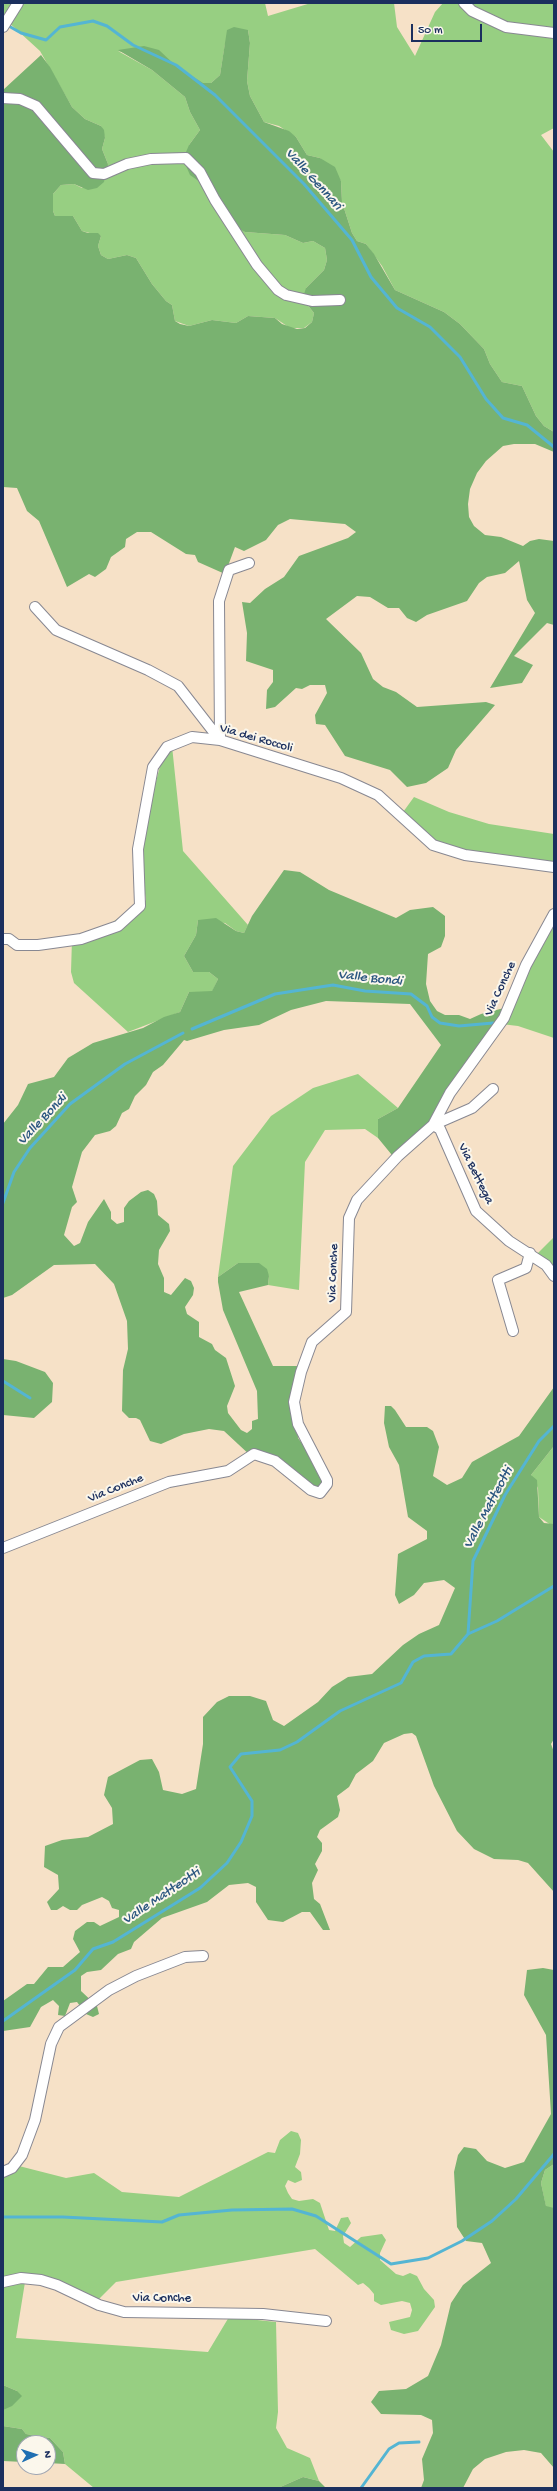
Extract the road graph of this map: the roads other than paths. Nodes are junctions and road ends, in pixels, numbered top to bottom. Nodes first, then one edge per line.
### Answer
1 (18, 3) edge
2 (464, 3) edge
3 (3, 27) edge
4 (554, 32) edge
5 (3, 98) edge
6 (340, 300) dead end
7 (249, 563) dead end
8 (35, 607) dead end
9 (220, 740) junction
10 (554, 867) edge
11 (554, 914) edge
12 (3, 939) edge
13 (493, 1089) dead end
14 (433, 1125) junction
15 (530, 1253) junction
16 (554, 1276) edge
17 (513, 1331) dead end
18 (3, 1548) edge
19 (203, 1956) dead end
20 (3, 2172) edge
21 (3, 2282) edge
22 (326, 2321) dead end

1 - 3 street
2 - 4 street
5 - 6 street
7 - 9 street
8 - 9 street
9 - 10 street, Via dei Roccoli
9 - 12 street, Via dei Roccoli
11 - 14 street, Via Conche
13 - 14 street
14 - 15 street, Via Bettega
14 - 18 street, Via Conche
15 - 16 street, Via Bettega
15 - 17 street
19 - 20 street
21 - 22 street, Via Conche

